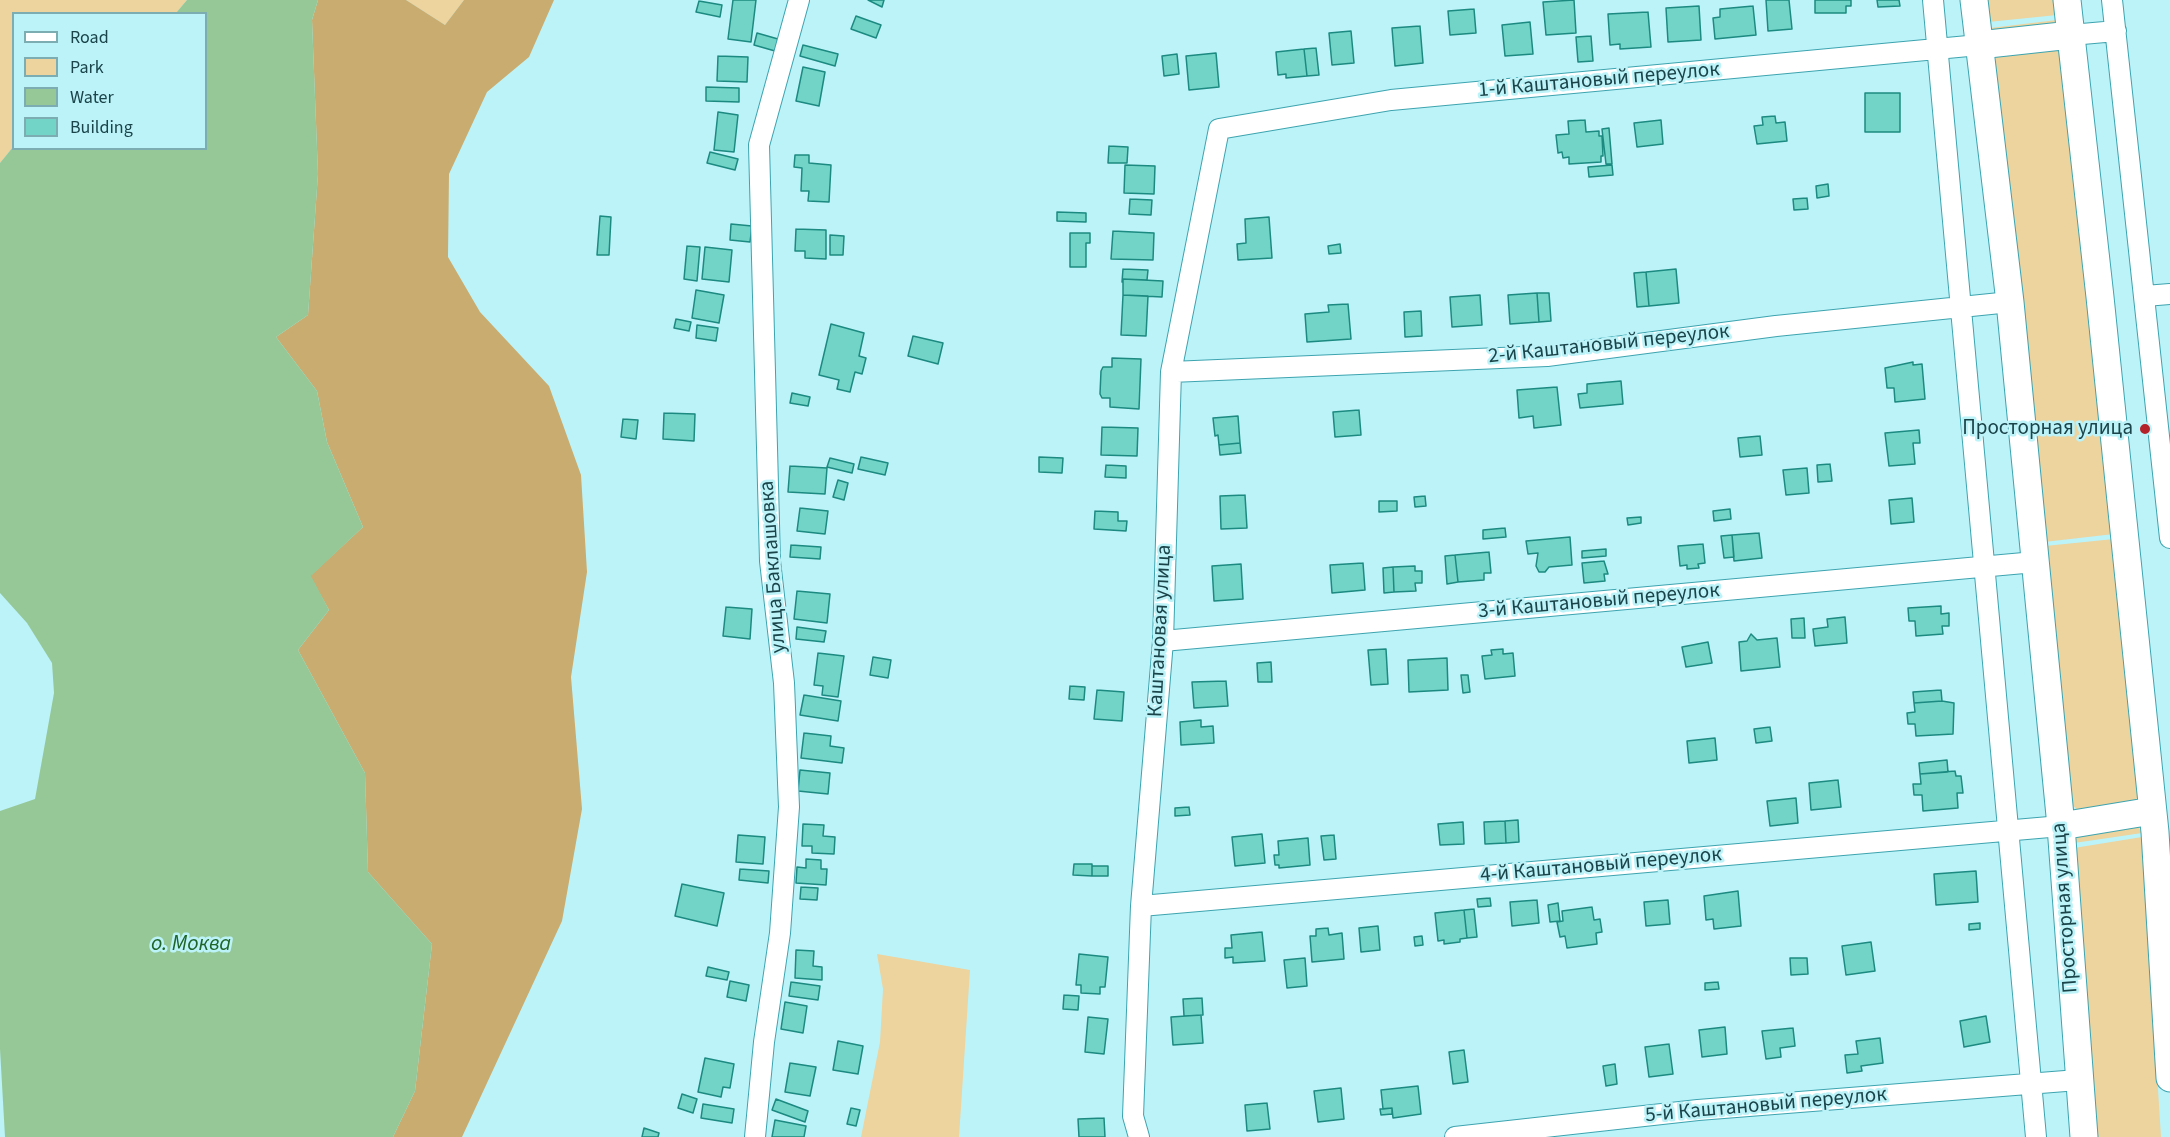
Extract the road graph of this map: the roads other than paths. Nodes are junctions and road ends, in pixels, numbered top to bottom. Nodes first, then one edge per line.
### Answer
1 (799, 0) edge
2 (1933, 0) edge
3 (1974, 0) edge
4 (2067, 0) edge
5 (2112, 0) edge
6 (2116, 32) junction
7 (2071, 35) junction
8 (1979, 45) junction
9 (1938, 51) junction
10 (1219, 129) joint
11 (2170, 294) edge
12 (2145, 296) junction
13 (2010, 302) junction
14 (1960, 307) junction
15 (1171, 372) junction
16 (2170, 538) edge
17 (2035, 562) junction
18 (1983, 567) junction
19 (1162, 641) junction
20 (2161, 809) edge
21 (2061, 826) junction
22 (2007, 830) junction
23 (1141, 906) junction
24 (2170, 1078) edge
25 (2078, 1080) junction
26 (2030, 1084) junction
27 (755, 1137) edge
28 (1139, 1137) edge
29 (1455, 1137) edge
30 (2037, 1137) edge
31 (2084, 1137) edge

1 - 27 street, улица Баклашовка
2 - 9 street
3 - 8 main road, Просторная улица
4 - 7 main road
5 - 6 street
6 - 7 street
6 - 12 street
7 - 8 main road
7 - 20 main road
8 - 9 street, 1-й Каштановый переулок
8 - 13 main road, Просторная улица
9 - 10 street, 1-й Каштановый переулок
9 - 14 street
10 - 15 street, Каштановая улица
11 - 12 street
12 - 16 street
13 - 14 street, 2-й Каштановый переулок
13 - 17 main road, Просторная улица
14 - 15 street, 2-й Каштановый переулок
14 - 18 street
15 - 19 street, Каштановая улица
17 - 18 street, 3-й Каштановый переулок
17 - 21 main road, Просторная улица
18 - 19 street, 3-й Каштановый переулок
18 - 22 street
19 - 23 street, Каштановая улица
20 - 21 main road
20 - 24 main road
21 - 22 street, 4-й Каштановый переулок
21 - 25 main road, Просторная улица
22 - 23 street, 4-й Каштановый переулок
22 - 26 street
23 - 28 street, Каштановая улица
25 - 26 street, 5-й Каштановый переулок
25 - 31 main road, Просторная улица
26 - 29 street, 5-й Каштановый переулок
26 - 30 street

